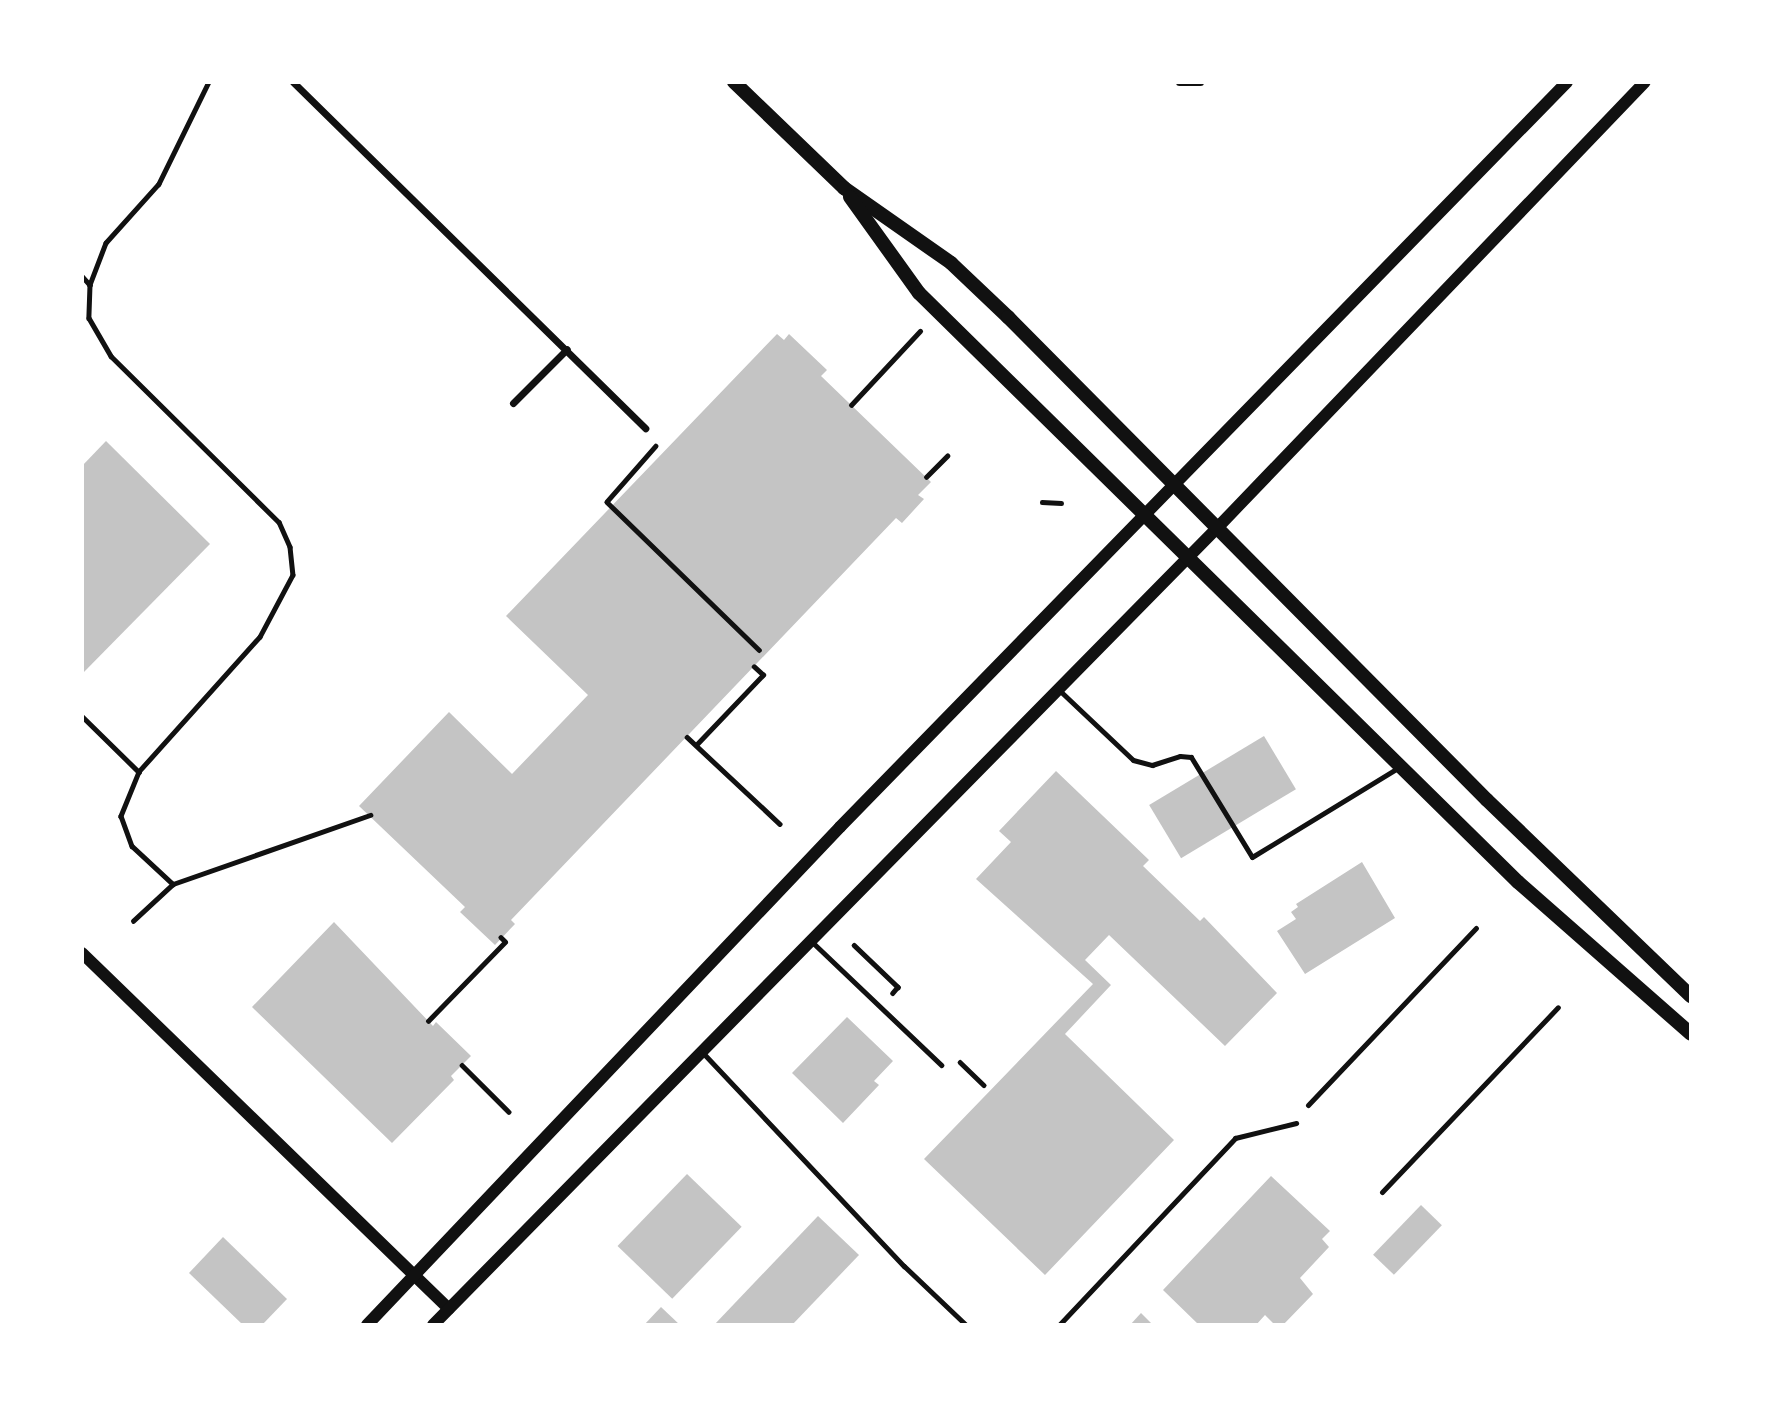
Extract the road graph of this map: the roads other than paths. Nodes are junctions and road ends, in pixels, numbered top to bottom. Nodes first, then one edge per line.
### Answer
1 (293, 82) edge
2 (734, 82) edge
3 (1179, 82) edge
4 (1200, 82) edge
5 (1567, 82) edge
6 (1645, 82) edge
7 (844, 188) junction
8 (567, 349) junction
9 (513, 403) dead end
10 (645, 428) road end
11 (1177, 484) junction
12 (1144, 516) junction
13 (1219, 526) junction
14 (1186, 559) junction
15 (1057, 688) junction
16 (1401, 766) junction
17 (1476, 928) dead end
18 (808, 939) junction
19 (82, 953) edge
20 (1691, 996) edge
21 (1558, 1007) dead end
22 (1691, 1034) edge
23 (700, 1050) junction
24 (941, 1065) dead end
25 (1308, 1105) dead end
26 (1296, 1123) dead end
27 (1382, 1192) dead end
28 (414, 1275) junction
29 (449, 1309) junction
30 (367, 1325) edge
31 (433, 1325) edge
32 (966, 1325) edge
33 (1059, 1325) edge

1 - 8 street
2 - 7 main road
3 - 4 street
5 - 11 street
6 - 13 street
7 - 11 main road
7 - 12 main road
8 - 9 street
8 - 10 street
11 - 12 street
11 - 13 main road
12 - 14 main road
12 - 28 street
13 - 14 street
13 - 20 main road
14 - 15 street
14 - 16 main road
15 - 16 lane
15 - 18 street
16 - 22 main road
17 - 25 lane
18 - 23 street
18 - 24 lane
19 - 28 street
21 - 27 lane
23 - 29 street
23 - 32 lane
26 - 33 lane
28 - 29 street
28 - 30 street
29 - 31 street

